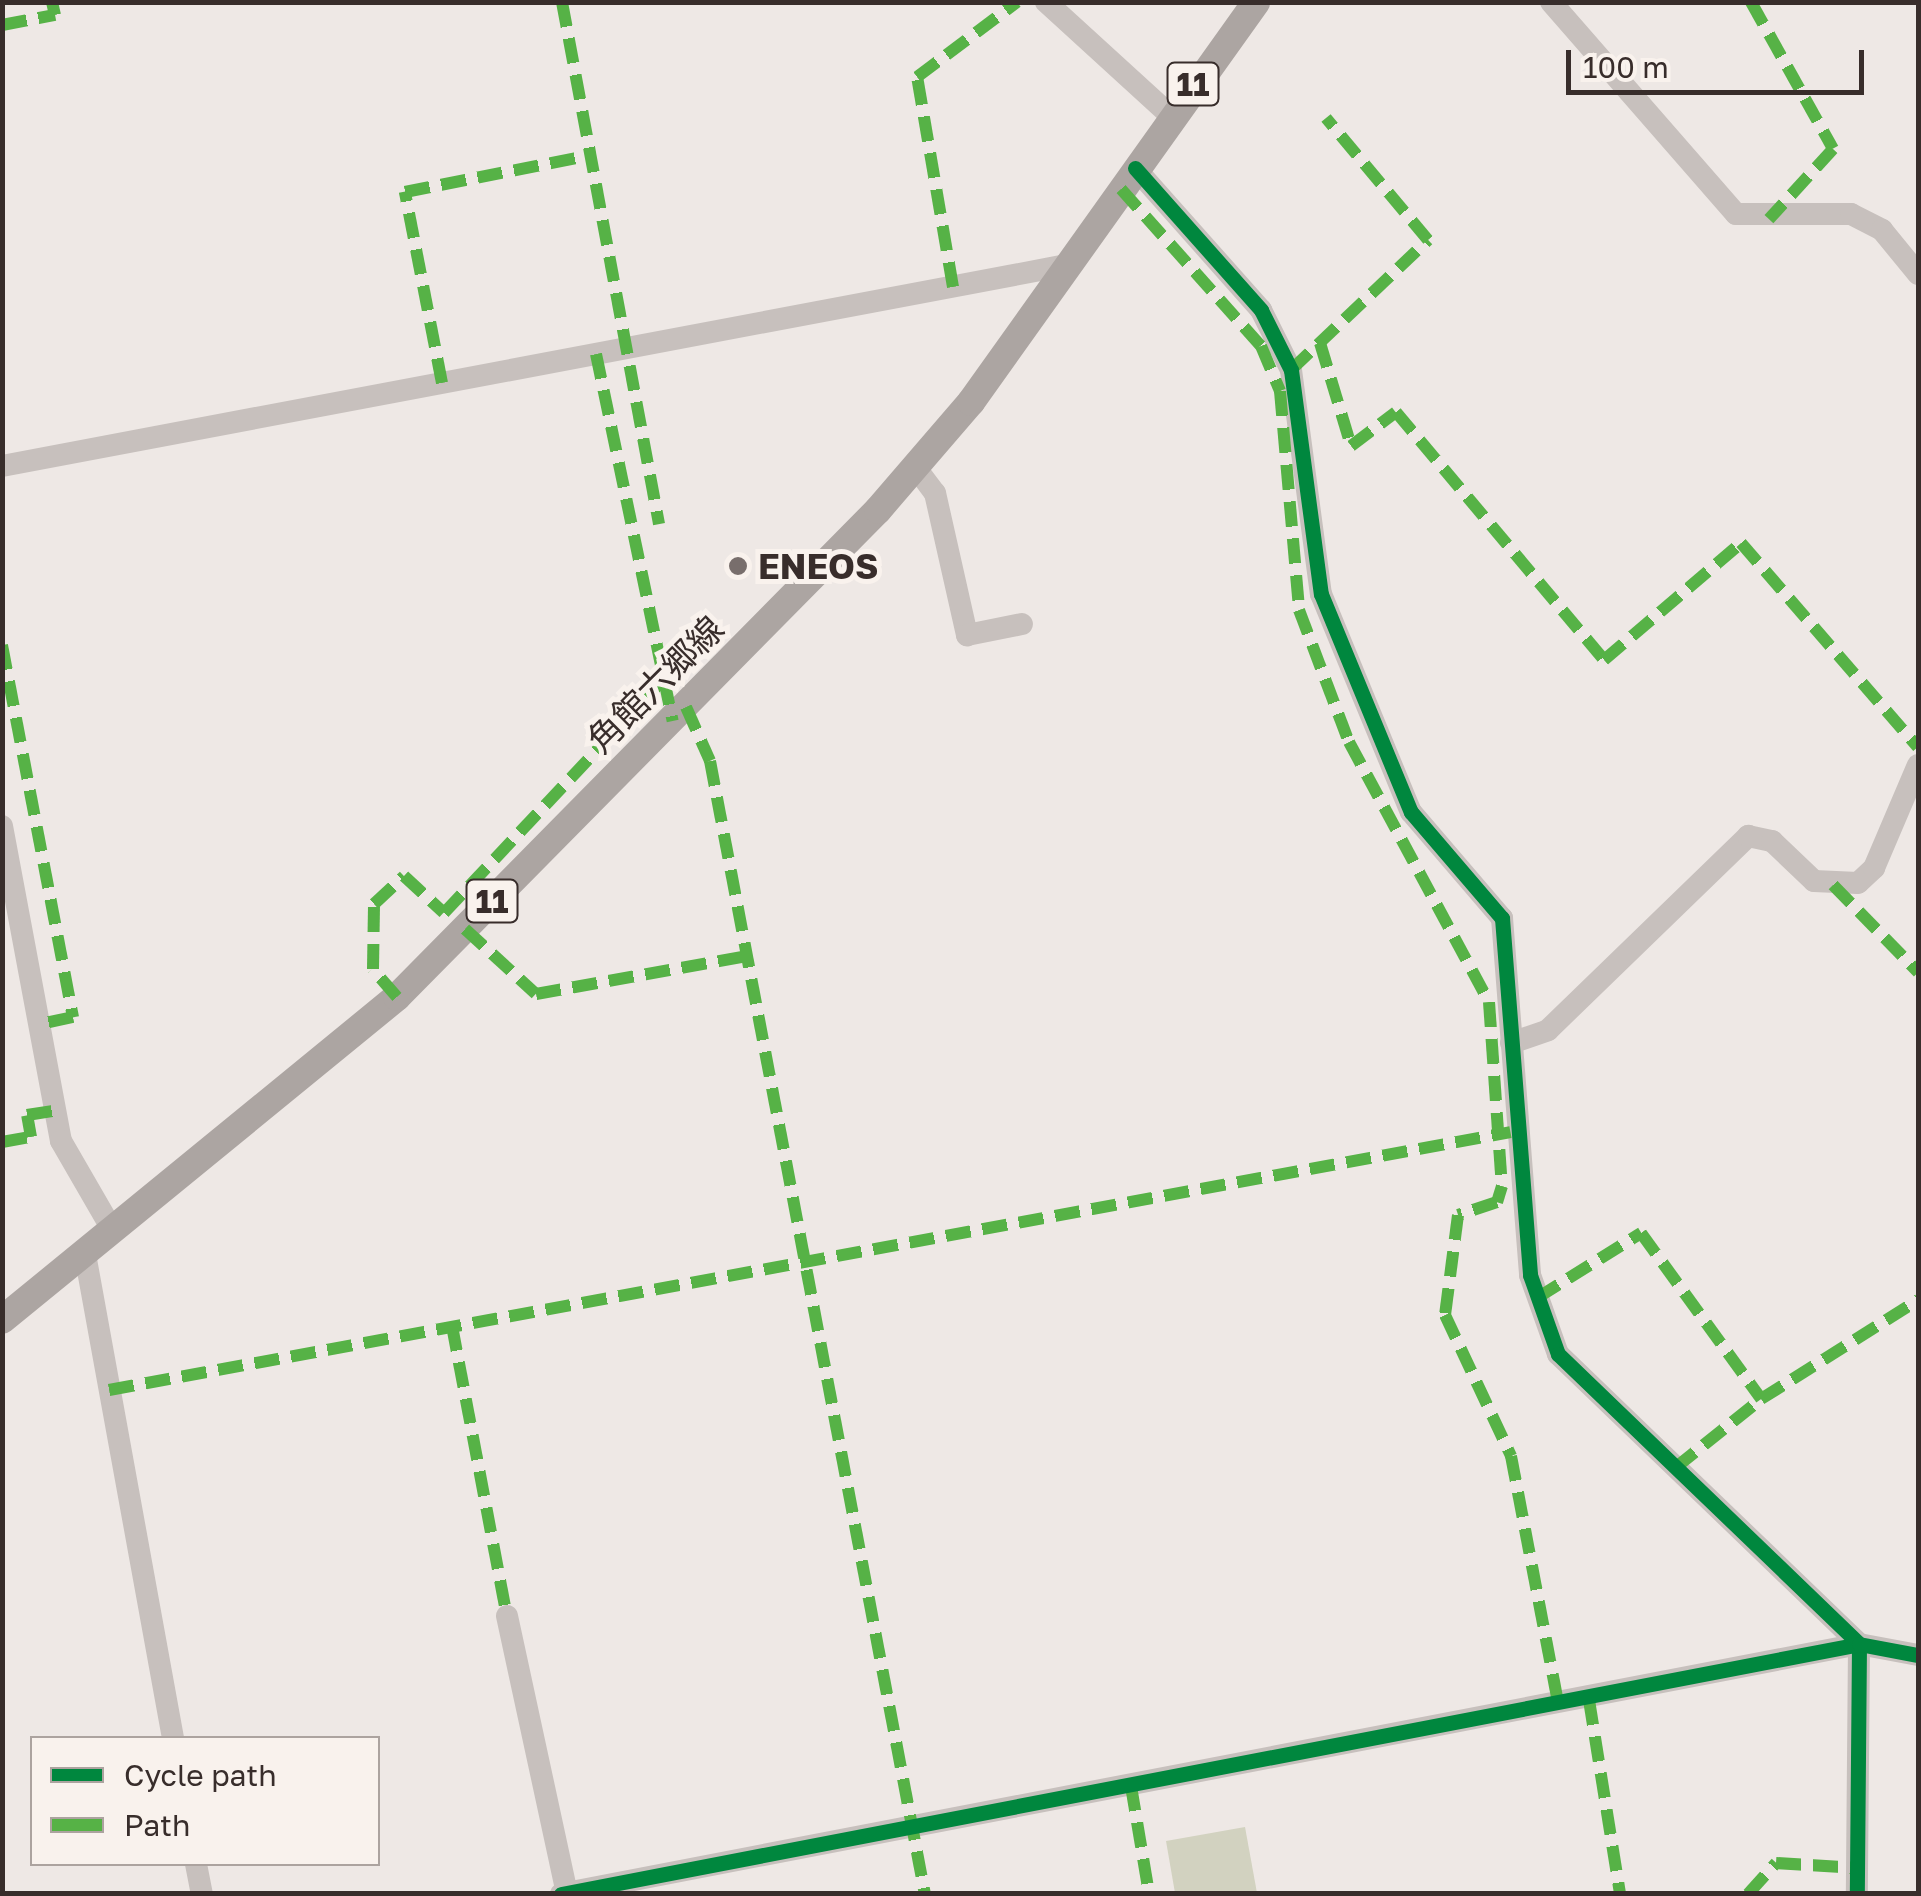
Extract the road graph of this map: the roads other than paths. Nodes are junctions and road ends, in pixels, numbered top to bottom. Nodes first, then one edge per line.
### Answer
1 (1046, 2) edge
2 (1256, 2) edge
3 (1550, 2) edge
4 (1171, 116) junction
5 (1135, 168) junction
6 (1067, 265) junction
7 (1918, 274) edge
8 (2, 466) edge
9 (916, 468) junction
10 (1022, 624) dead end
11 (1918, 765) edge
12 (2, 826) edge
13 (1511, 1043) junction
14 (113, 1231) junction
15 (85, 1254) junction
16 (2, 1320) edge
17 (507, 1616) dead end
18 (1859, 1644) junction
19 (1918, 1655) edge
20 (173, 1736) edge
21 (196, 1866) edge
22 (673, 1884) edge
23 (565, 1893) edge
24 (202, 1894) edge
25 (1858, 1894) edge

1 - 4 street
2 - 4 main road, 角館六郷線 / 11
3 - 7 street
4 - 5 main road, 角館六郷線 / 11
5 - 6 main road, 角館六郷線 / 11
5 - 13 street
6 - 8 street
6 - 9 main road, 角館六郷線 / 11
9 - 10 street
9 - 14 main road, 角館六郷線 / 11
11 - 13 street
12 - 14 street
13 - 18 street
14 - 15 main road, 角館六郷線 / 11
15 - 16 main road, 角館六郷線 / 11
15 - 20 street
17 - 23 street
18 - 19 street
18 - 22 street
18 - 25 street
21 - 24 street
22 - 23 street

